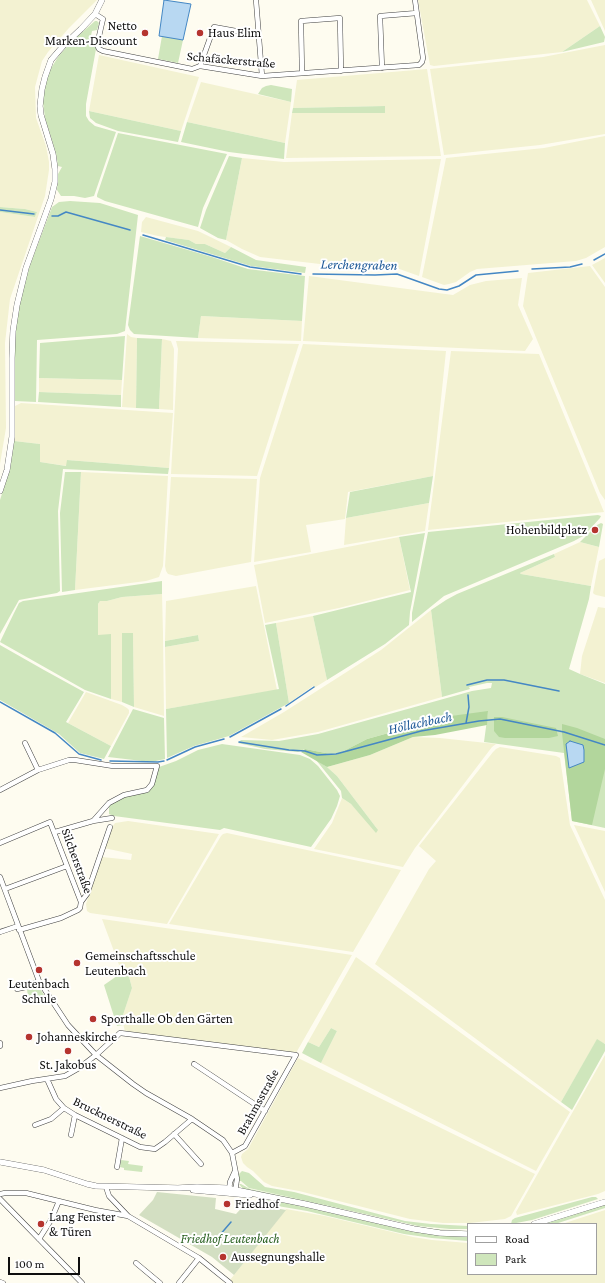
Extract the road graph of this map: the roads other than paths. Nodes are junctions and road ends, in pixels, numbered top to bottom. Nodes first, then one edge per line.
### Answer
1 (102, 0) edge
2 (256, 0) edge
3 (415, 0) edge
4 (417, 13) junction
5 (95, 14) junction
6 (258, 35) junction
7 (200, 66) junction
8 (382, 68) junction
9 (341, 71) junction
10 (302, 74) junction
11 (262, 76) junction
12 (0, 491) edge
13 (25, 743) dead end
14 (38, 770) junction
15 (0, 790) edge
16 (112, 818) dead end
17 (93, 821) junction
18 (110, 827) dead end
19 (55, 832) junction
20 (0, 843) edge
21 (67, 866) junction
22 (0, 877) edge
23 (5, 889) junction
24 (81, 902) junction
25 (19, 928) junction
26 (0, 932) edge
27 (39, 981) junction
28 (17, 989) dead end
29 (0, 1043) edge
30 (0, 1046) edge
31 (96, 1055) junction
32 (194, 1064) dead end
33 (47, 1079) junction
34 (0, 1088) edge
35 (64, 1108) junction
36 (265, 1111) junction
37 (74, 1115) junction
38 (192, 1118) junction
39 (35, 1125) dead end
40 (174, 1134) junction
41 (71, 1135) dead end
42 (122, 1138) junction
43 (232, 1153) junction
44 (0, 1162) edge
45 (201, 1164) dead end
46 (117, 1167) dead end
47 (236, 1170) junction
48 (106, 1187) junction
49 (229, 1191) junction
50 (235, 1192) junction
51 (0, 1194) edge
52 (0, 1199) edge
53 (59, 1201) junction
54 (605, 1202) edge
55 (128, 1216) junction
56 (537, 1223) edge
57 (467, 1234) edge
58 (39, 1239) junction
59 (199, 1258) junction
60 (136, 1263) dead end
61 (82, 1283) edge
62 (160, 1283) edge
63 (179, 1283) edge
64 (230, 1283) edge

1 - 5 street
2 - 6 street
3 - 4 street
4 - 8 street
4 - 8 street, Schafäckerstraße
5 - 7 street, Schafäckerstraße
5 - 12 street
6 - 7 street
6 - 11 street
7 - 11 street, Schafäckerstraße
8 - 9 street, Schafäckerstraße
9 - 10 street, Schafäckerstraße
9 - 10 street
10 - 11 street, Schafäckerstraße
13 - 14 street
14 - 15 street
14 - 17 street
16 - 17 street
17 - 19 street
18 - 24 street
19 - 20 street, Silcherstraße
19 - 21 street, Silcherstraße
21 - 23 street
21 - 24 street, Silcherstraße
22 - 23 street
23 - 25 street
24 - 25 street, Silcherstraße
25 - 26 street
25 - 27 street
27 - 28 street
27 - 31 street
29 - 30 street
31 - 33 street
31 - 36 street, Brahmsstraße
31 - 38 street
32 - 36 street
33 - 34 street
33 - 35 street, Brucknerstraße
35 - 37 street, Brucknerstraße
35 - 39 street
36 - 43 street, Brahmsstraße
37 - 41 street
37 - 42 street, Brucknerstraße
38 - 40 street, Brucknerstraße
38 - 43 street
40 - 42 street, Brucknerstraße
40 - 45 street
42 - 46 street
43 - 47 street
44 - 48 street
47 - 49 street
47 - 50 street
48 - 49 street
48 - 55 street
49 - 50 street
50 - 57 street
51 - 53 street
52 - 58 street
53 - 55 street
53 - 58 street
54 - 56 street
55 - 59 street
58 - 61 street
59 - 63 street
59 - 64 street
60 - 62 street

